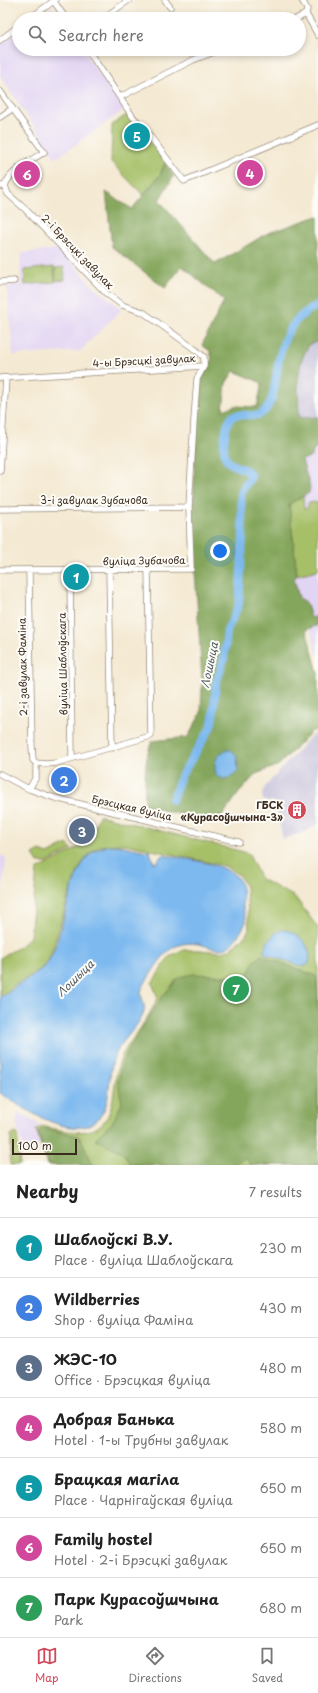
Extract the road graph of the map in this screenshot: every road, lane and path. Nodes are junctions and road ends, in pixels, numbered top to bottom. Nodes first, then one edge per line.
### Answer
1 (54, 0) edge
2 (129, 0) edge
3 (165, 0) edge
4 (302, 0) edge
5 (170, 7) dead end
6 (38, 12) edge
7 (62, 12) edge
8 (112, 12) edge
9 (306, 14) joint
10 (12, 31) edge
11 (318, 35) edge
12 (0, 40) edge
13 (92, 56) edge
14 (204, 56) edge
15 (0, 91) edge
16 (120, 97) junction
17 (12, 109) junction
18 (0, 117) edge
19 (318, 125) edge
20 (3, 186) edge
21 (14, 281) dead end
22 (0, 282) edge
23 (204, 366) junction
24 (3, 378) edge
25 (0, 471) edge
26 (189, 507) junction
27 (0, 509) edge
28 (191, 568) joint
29 (109, 569) junction
30 (148, 569) junction
31 (0, 570) edge
32 (29, 570) junction
33 (70, 570) junction
34 (112, 748) junction
35 (72, 758) junction
36 (36, 763) junction
37 (0, 774) edge
38 (30, 789) junction
39 (239, 842) dead end

1 - 6 street
1 - 7 street
2 - 8 street
3 - 5 street
4 - 9 street
9 - 11 street
10 - 12 street
13 - 16 street
14 - 16 street
15 - 17 street
16 - 19 street
17 - 18 street
17 - 20 street
20 - 23 street, 2-і Брэсцкі завулак
21 - 22 street
23 - 24 street, 4-ы Брэсцкі завулак
23 - 26 street, 4-ы Брэсцкі завулак
24 - 25 street
26 - 27 street, 3-і завулак Зубачова
26 - 28 street, 4-ы Брэсцкі завулак
28 - 30 street, вуліца Зубачова
29 - 30 street, вуліца Зубачова
29 - 33 street, вуліца Зубачова
29 - 34 street
30 - 34 street
31 - 32 street, вуліца Зубачова
32 - 33 street, вуліца Зубачова
32 - 36 street, 2-і завулак Фаміна
33 - 35 street, вуліца Шаблоўскага
34 - 35 street
35 - 36 street
36 - 38 street
37 - 38 street, Брэсцкая вуліца
38 - 39 street, Брэсцкая вуліца

